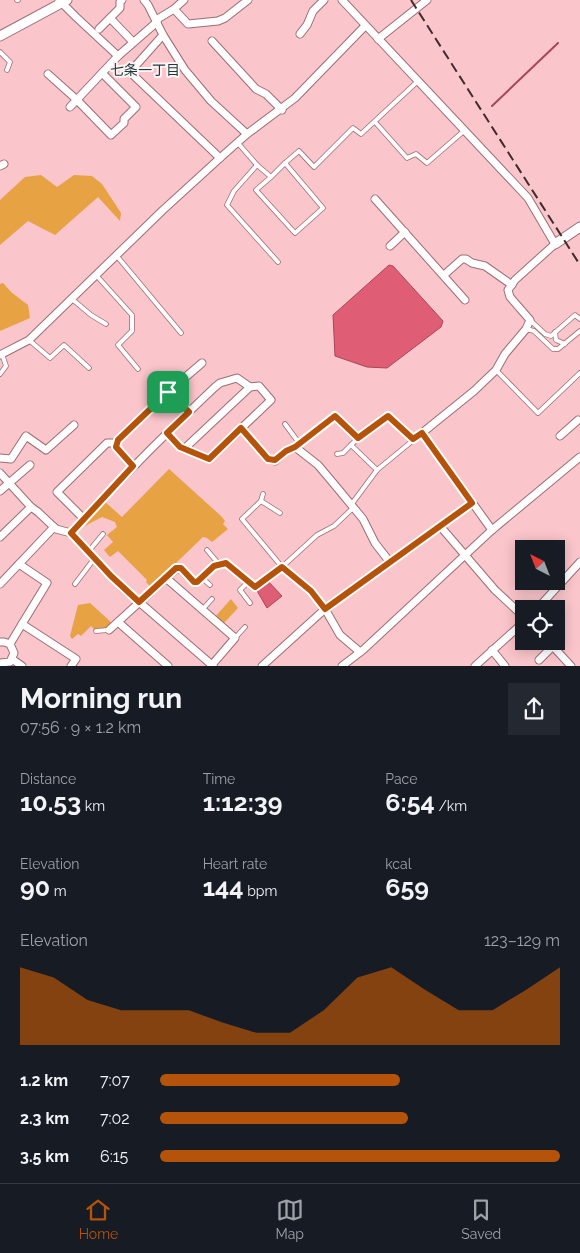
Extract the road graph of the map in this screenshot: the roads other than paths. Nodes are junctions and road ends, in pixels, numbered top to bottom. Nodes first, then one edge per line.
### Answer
1 (122, 0) edge
2 (144, 0) edge
3 (184, 0) edge
4 (248, 0) edge
5 (324, 0) edge
6 (342, 0) edge
7 (428, 0) edge
8 (63, 1) edge
9 (174, 9) junction
10 (110, 18) junction
11 (156, 21) junction
12 (365, 26) junction
13 (99, 29) dead end
14 (300, 34) dead end
15 (163, 35) junction
16 (0, 36) edge
17 (378, 39) junction
18 (212, 41) dead end
19 (133, 42) junction
20 (0, 52) edge
21 (118, 56) junction
22 (7, 70) dead end
23 (102, 73) junction
24 (48, 74) dead end
25 (418, 81) junction
26 (77, 100) junction
27 (70, 107) dead end
28 (282, 110) junction
29 (375, 122) junction
30 (465, 130) junction
31 (248, 134) junction
32 (238, 142) junction
33 (220, 158) junction
34 (285, 163) junction
35 (257, 165) junction
36 (271, 177) junction
37 (376, 199) dead end
38 (579, 230) edge
39 (405, 232) junction
40 (555, 244) junction
41 (390, 246) dead end
42 (116, 255) junction
43 (278, 262) dead end
44 (96, 275) junction
45 (444, 276) junction
46 (512, 285) junction
47 (72, 299) junction
48 (465, 300) dead end
49 (580, 319) edge
50 (530, 320) junction
51 (106, 324) dead end
52 (526, 329) junction
53 (580, 331) edge
54 (555, 332) junction
55 (181, 333) dead end
56 (29, 340) junction
57 (565, 344) junction
58 (1, 354) edge
59 (202, 363) dead end
60 (89, 368) dead end
61 (138, 369) dead end
62 (496, 370) junction
63 (580, 373) edge
64 (0, 374) edge
65 (250, 387) junction
66 (168, 392) junction
67 (189, 412) junction
68 (577, 420) edge
69 (285, 424) dead end
70 (74, 425) dead end
71 (241, 428) junction
72 (167, 433) junction
73 (422, 433) junction
74 (560, 436) dead end
75 (358, 438) junction
76 (413, 439) junction
77 (117, 444) junction
78 (297, 445) junction
79 (351, 445) junction
80 (184, 449) junction
81 (338, 454) dead end
82 (580, 457) edge
83 (0, 458) edge
84 (30, 465) dead end
85 (133, 466) junction
86 (377, 470) junction
87 (0, 472) edge
88 (9, 483) junction
89 (0, 491) edge
90 (263, 494) dead end
91 (261, 501) junction
92 (472, 503) junction
93 (31, 507) junction
94 (352, 507) junction
95 (280, 513) dead end
96 (84, 519) junction
97 (440, 526) junction
98 (54, 527) junction
99 (492, 530) junction
100 (71, 533) junction
101 (103, 534) dead end
102 (0, 537) edge
103 (207, 550) dead end
104 (88, 552) junction
105 (466, 554) junction
106 (94, 559) junction
107 (389, 562) junction
108 (580, 562) edge
109 (218, 563) junction
110 (19, 564) junction
111 (282, 567) junction
112 (166, 578) junction
113 (200, 580) junction
114 (249, 582) junction
115 (0, 584) edge
116 (74, 584) dead end
117 (210, 585) dead end
118 (212, 599) dead end
119 (545, 600) edge
120 (139, 602) junction
121 (250, 603) dead end
122 (325, 609) junction
123 (515, 609) edge
124 (202, 610) junction
125 (119, 618) junction
126 (22, 624) junction
127 (246, 627) dead end
128 (109, 630) joint
129 (515, 630) edge
130 (96, 631) dead end
131 (235, 638) junction
132 (0, 642) edge
133 (10, 644) junction
134 (492, 650) junction
135 (546, 650) edge
136 (556, 650) edge
137 (360, 652) junction
138 (12, 659) junction
139 (538, 660) dead end
140 (0, 664) edge
141 (212, 665) edge
142 (22, 666) edge
143 (71, 666) edge
144 (168, 666) edge
145 (262, 666) edge
146 (342, 666) edge
147 (475, 666) edge
148 (504, 666) edge
149 (571, 666) edge

1 - 10 street
2 - 11 street
3 - 9 street
4 - 9 street
5 - 14 street
6 - 12 street
7 - 17 street
8 - 16 street
8 - 21 street
9 - 11 street
10 - 13 street
10 - 19 street
11 - 15 street
11 - 19 street
12 - 17 street
12 - 28 street
15 - 31 street
15 - 33 street
17 - 25 street
18 - 28 street
19 - 21 street
20 - 22 lane
21 - 23 street
23 - 26 street
23 - 26 street
24 - 26 street
25 - 29 lane
25 - 30 street
26 - 27 street
28 - 31 street
29 - 30 lane
29 - 34 lane
30 - 40 street
31 - 32 street
32 - 33 street
32 - 35 lane
33 - 42 street
34 - 36 lane
34 - 36 lane
35 - 36 lane
35 - 43 lane
37 - 39 street
38 - 40 street
39 - 41 street
39 - 45 street
40 - 46 street
42 - 44 street
42 - 55 lane
44 - 47 street
44 - 61 lane
45 - 46 street
45 - 48 street
46 - 50 street
47 - 51 lane
47 - 56 street
49 - 54 lane
50 - 52 street
50 - 54 lane
52 - 57 lane
52 - 62 street
53 - 57 lane
54 - 57 lane
56 - 58 street
56 - 60 lane
58 - 64 lane
59 - 66 street
62 - 63 lane
62 - 73 street
65 - 67 street
65 - 71 street
65 - 80 street
66 - 67 street
66 - 77 street
67 - 72 street
68 - 74 street
69 - 78 lane
70 - 83 street
71 - 78 street
71 - 80 street
72 - 80 street
72 - 85 street
73 - 76 lane
73 - 92 street
75 - 76 lane
75 - 78 lane
75 - 79 lane
76 - 86 lane
77 - 85 street
77 - 96 street
78 - 94 street
79 - 81 lane
79 - 86 lane
82 - 99 street
84 - 88 street
85 - 96 street
86 - 94 lane
87 - 88 street
88 - 89 street
88 - 93 street
90 - 91 lane
91 - 95 lane
91 - 111 lane
92 - 97 street
92 - 99 street
93 - 98 street
93 - 102 street
94 - 107 street
94 - 111 lane
96 - 100 street
97 - 105 street
97 - 107 street
98 - 100 street
98 - 110 street
99 - 105 street
100 - 104 street
101 - 104 lane
103 - 109 lane
104 - 106 street
105 - 123 street
105 - 137 street
106 - 116 lane
106 - 120 street
107 - 122 street
108 - 119 street
109 - 113 lane
109 - 114 lane
110 - 115 street
110 - 126 street
111 - 114 lane
111 - 122 lane
112 - 113 street
112 - 120 street
112 - 124 street
113 - 117 lane
114 - 121 lane
118 - 124 lane
120 - 125 street
120 - 141 street
122 - 137 street
122 - 145 street
124 - 131 street
125 - 128 street
125 - 144 street
126 - 133 street
126 - 143 street
127 - 131 lane
128 - 130 lane
129 - 134 street
131 - 141 street
132 - 133 street
133 - 138 street
134 - 147 street
134 - 148 street
135 - 139 street
136 - 149 street
137 - 146 street
138 - 140 street
138 - 142 street

